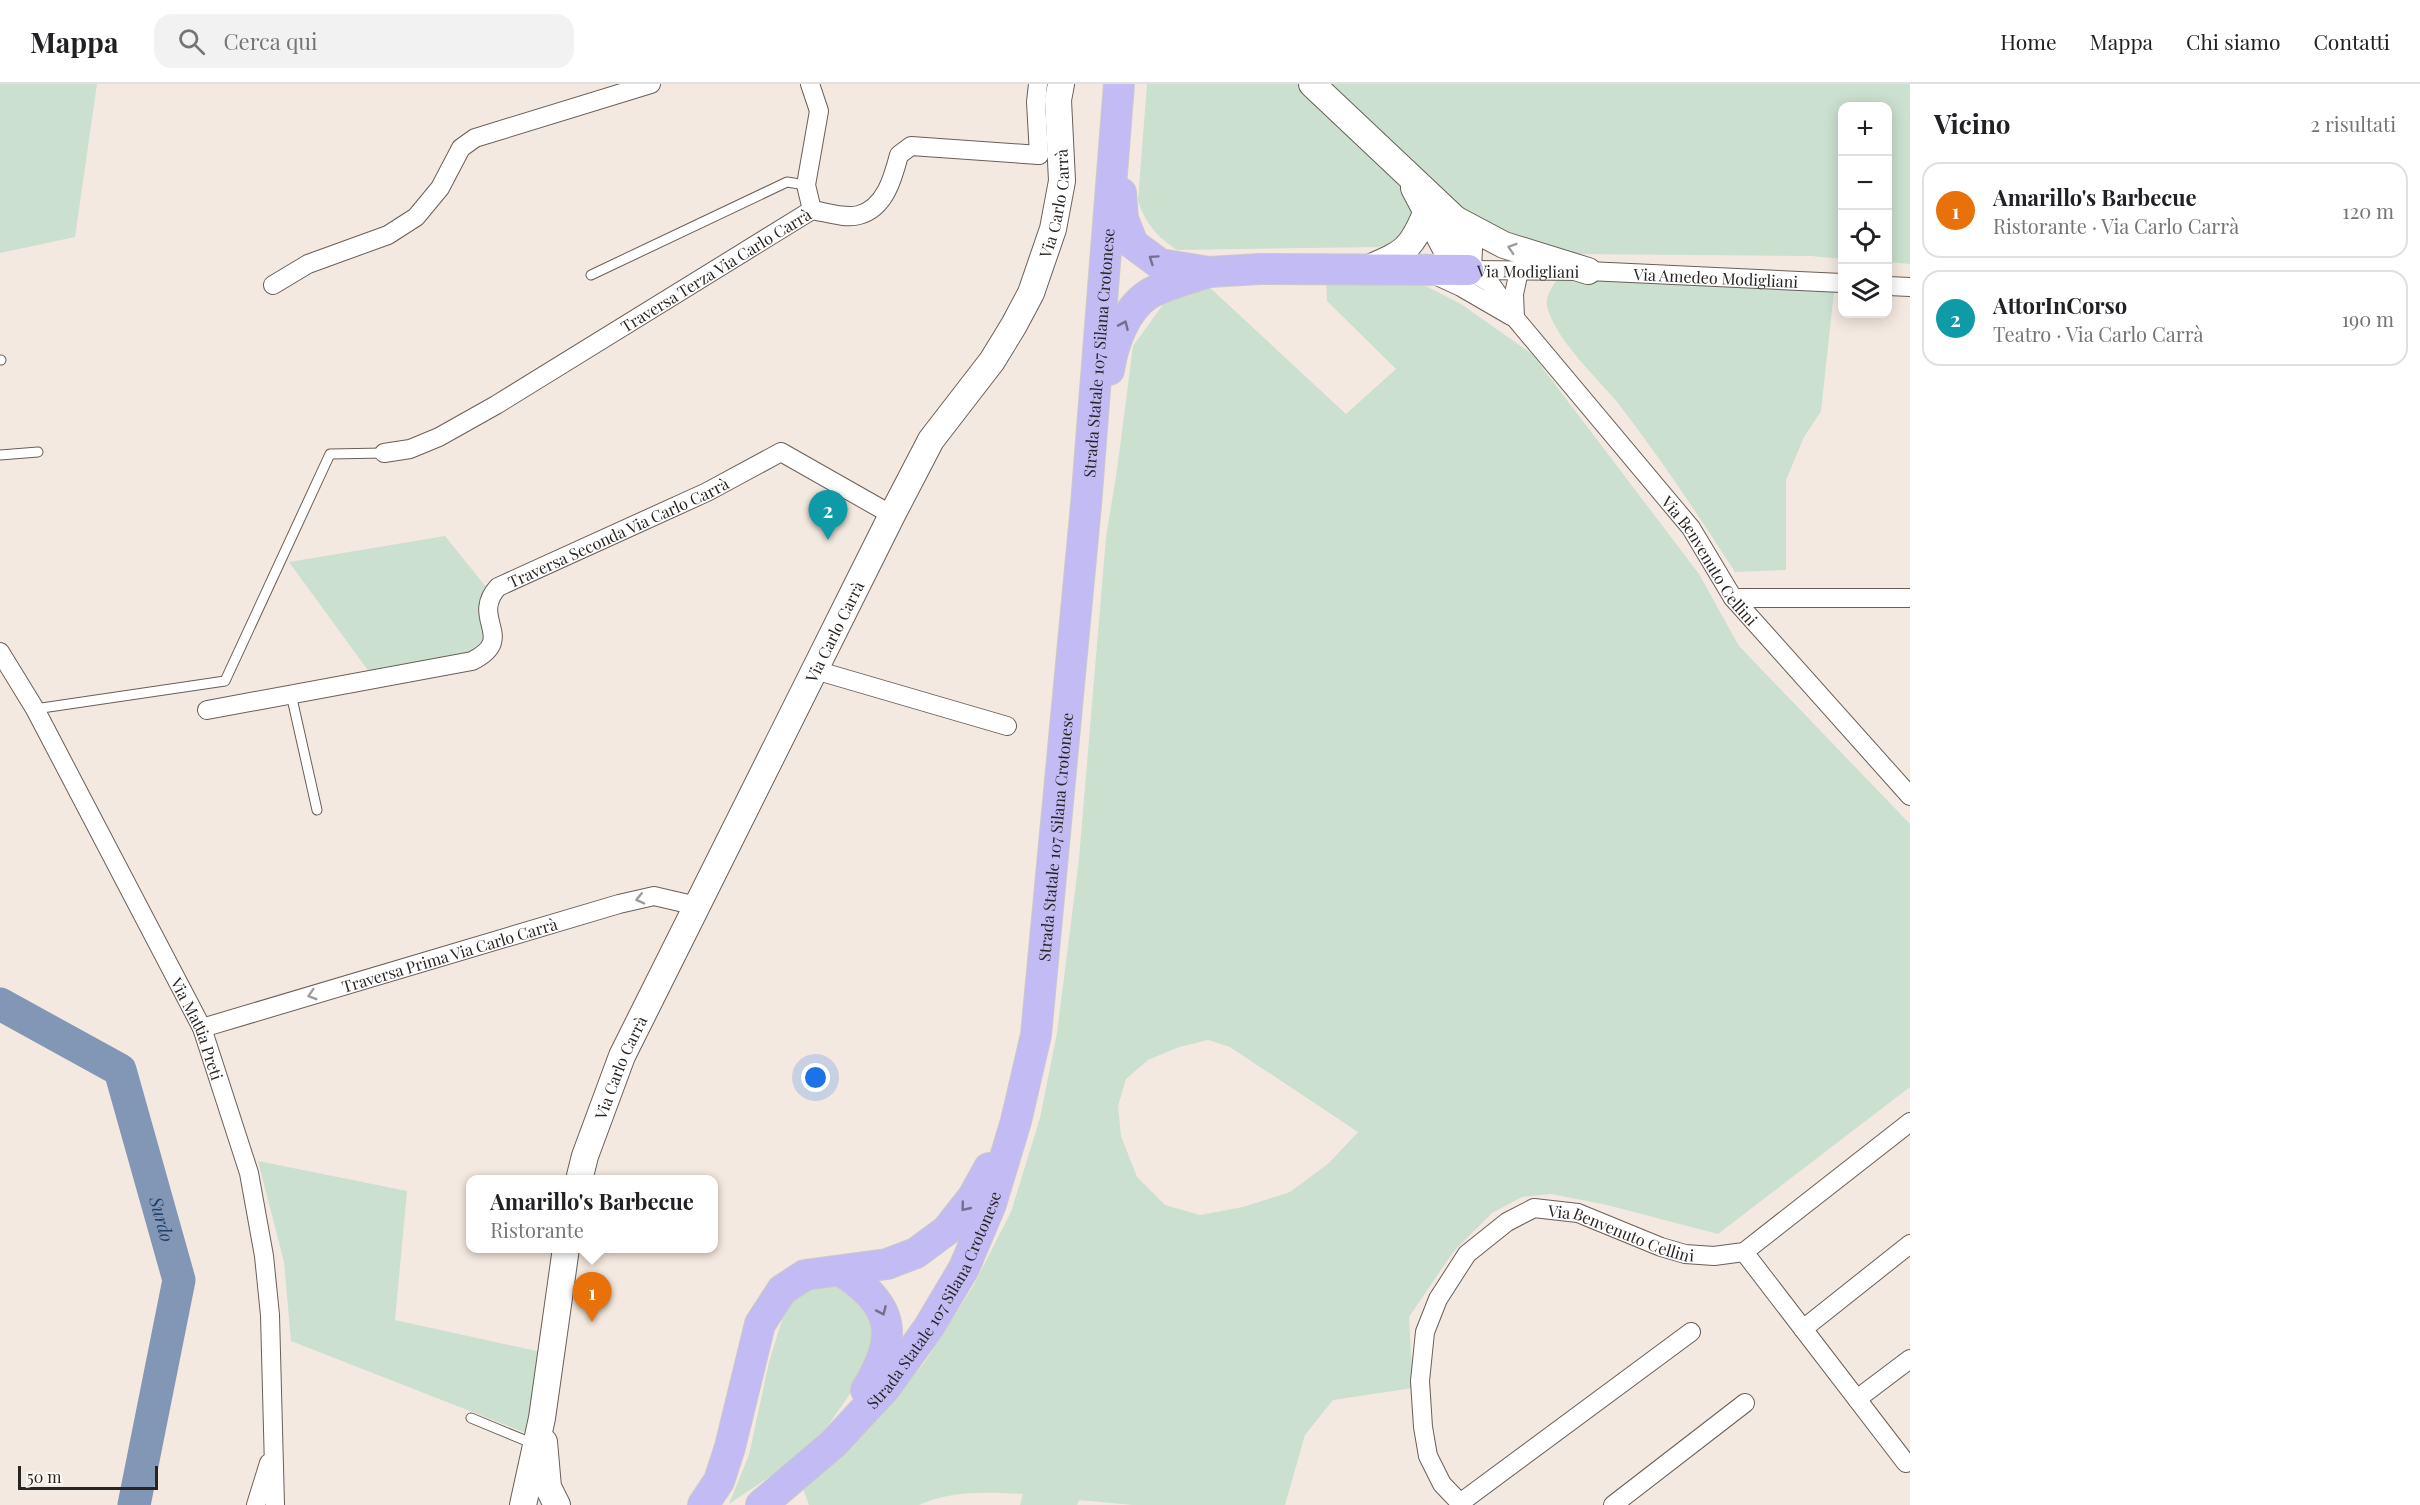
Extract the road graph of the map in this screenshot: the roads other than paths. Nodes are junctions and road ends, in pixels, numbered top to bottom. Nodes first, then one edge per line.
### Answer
1 (651, 84) edge
2 (810, 84) edge
3 (1038, 84) edge
4 (1061, 84) edge
5 (1119, 84) edge
6 (1312, 84) edge
7 (1117, 115) junction
8 (1050, 152) junction
9 (1408, 174) junction
10 (806, 185) junction
11 (812, 210) junction
12 (1426, 213) junction
13 (1455, 219) junction
14 (1367, 268) junction
15 (1420, 269) junction
16 (1468, 270) junction
17 (1519, 271) junction
18 (1588, 271) junction
19 (1209, 272) junction
20 (591, 275) dead end
21 (1838, 283) edge
22 (273, 285) dead end
23 (1892, 286) edge
24 (1910, 287) edge
25 (1515, 318) junction
26 (38, 452) dead end
27 (384, 453) joint
28 (0, 455) edge
29 (1086, 505) junction
30 (892, 515) junction
31 (1733, 598) junction
32 (1910, 598) edge
33 (0, 652) edge
34 (815, 670) junction
35 (291, 694) junction
36 (35, 709) junction
37 (207, 710) dead end
38 (1007, 726) dead end
39 (1910, 796) edge
40 (317, 810) dead end
41 (697, 906) junction
42 (202, 1028) junction
43 (1016, 1121) junction
44 (1910, 1122) edge
45 (580, 1175) edge
46 (1910, 1244) edge
47 (1744, 1252) junction
48 (565, 1253) edge
49 (841, 1271) junction
50 (1803, 1329) junction
51 (1691, 1332) dead end
52 (1910, 1359) edge
53 (1857, 1399) junction
54 (1745, 1403) dead end
55 (471, 1418) dead end
56 (542, 1418) junction
57 (274, 1444) junction
58 (833, 1444) junction
59 (536, 1445) junction
60 (1906, 1463) dead end
61 (1461, 1504) edge
62 (256, 1505) edge
63 (275, 1505) edge
64 (523, 1505) edge
65 (535, 1505) edge
66 (551, 1505) edge
67 (557, 1505) edge
68 (703, 1505) edge
69 (761, 1505) edge
70 (1612, 1505) edge

1 - 22 street
2 - 10 street
3 - 8 street
4 - 8 main road, Via Carlo Carrà
5 - 7 highway, Strada Statale 107 Silana Crotonese
6 - 9 main road
19 -> 7 highway
7 - 29 highway, Strada Statale 107 Silana Crotonese
8 - 11 street, Traversa Terza Via Carlo Carrà
8 - 30 main road, Via Carlo Carrà
9 - 12 main road
9 - 13 main road
10 - 11 street
10 - 20 lane
11 - 27 street, Traversa Terza Via Carlo Carrà
12 - 14 main road
12 - 16 main road
13 - 16 main road
18 -> 13 main road
14 - 15 highway
14 - 19 highway
15 - 16 highway
15 - 25 street, Via Benvenuto Cellini
16 - 17 street, Via Modigliani
16 - 25 street, Via Benvenuto Cellini
17 - 18 street, Via Modigliani
17 - 25 street
18 - 21 street, Via Amedeo Modigliani
29 -> 19 highway
23 - 24 street
25 - 31 street, Via Benvenuto Cellini
26 - 28 lane
27 - 36 lane
29 - 43 highway, Strada Statale 107 Silana Crotonese
30 - 34 main road, Via Carlo Carrà
30 - 35 street, Traversa Seconda Via Carlo Carrà
31 - 32 street
31 - 39 street, Via Benvenuto Cellini
33 - 36 street, Via Mattia Preti
34 - 38 street
34 - 41 main road, Via Carlo Carrà
35 - 37 street, Traversa Seconda Via Carlo Carrà
35 - 40 lane
36 - 42 street, Via Mattia Preti
41 -> 42 street, Traversa Prima Via Carlo Carrà
41 - 45 main road, Via Carlo Carrà
42 - 57 street, Via Mattia Preti
43 -> 49 highway
43 - 58 highway, Strada Statale 107 Silana Crotonese
44 - 47 street
46 - 50 street
47 - 50 street
47 - 61 street, Via Benvenuto Cellini
48 - 56 main road
49 -> 58 highway
49 - 68 highway
50 - 53 street
51 - 61 street
52 - 53 street
53 - 60 street
54 - 70 street
55 - 59 lane
56 - 59 main road
56 - 67 main road
57 - 62 street, Via Mattia Preti
57 - 63 street, Via Mattia Preti
58 - 69 highway, Strada Statale 107 Silana Crotonese
59 - 64 main road
65 - 66 main road

